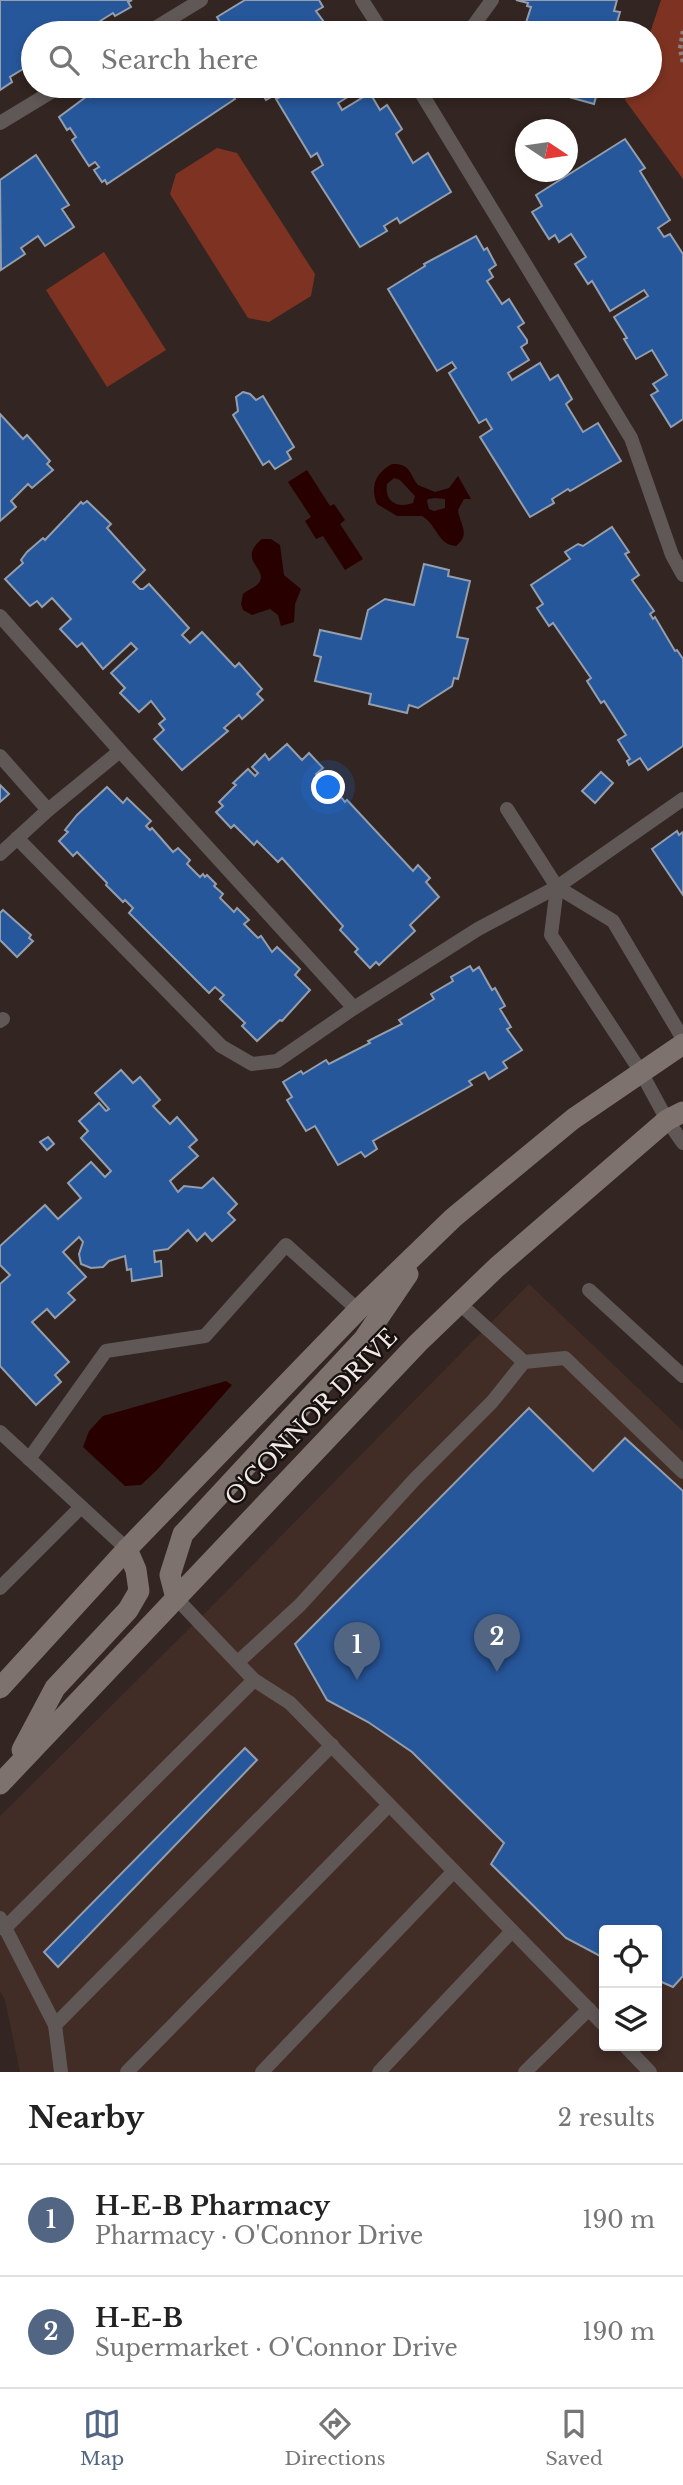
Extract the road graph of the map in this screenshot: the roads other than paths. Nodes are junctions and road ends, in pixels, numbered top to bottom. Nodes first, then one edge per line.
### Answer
1 (201, 0) edge
2 (362, 0) edge
3 (492, 0) edge
4 (167, 21) edge
5 (375, 21) edge
6 (477, 21) edge
7 (41, 98) edge
8 (428, 98) edge
9 (0, 123) edge
10 (683, 575) edge
11 (0, 616) edge
12 (120, 751) junction
13 (0, 757) edge
14 (683, 799) edge
15 (507, 809) dead end
16 (48, 810) junction
17 (17, 838) junction
18 (0, 854) edge
19 (557, 887) junction
20 (354, 1008) junction
21 (683, 1041) edge
22 (640, 1072) junction
23 (675, 1116) edge
24 (683, 1143) edge
25 (430, 1240) junction
26 (589, 1290) dead end
27 (459, 1303) junction
28 (358, 1310) junction
29 (524, 1362) junction
30 (680, 1368) edge
31 (0, 1432) edge
32 (29, 1459) junction
33 (683, 1472) edge
34 (81, 1507) junction
35 (127, 1549) junction
36 (0, 1588) edge
37 (176, 1598) junction
38 (239, 1661) junction
39 (254, 1680) junction
40 (0, 1688) edge
41 (332, 1745) junction
42 (4, 1780) edge
43 (389, 1805) junction
44 (454, 1871) junction
45 (1, 1925) edge
46 (512, 1931) junction
47 (589, 2009) junction
48 (599, 2020) edge
49 (55, 2025) junction
50 (630, 2051) edge
51 (61, 2072) edge
52 (127, 2072) edge
53 (262, 2072) edge
54 (379, 2072) edge
55 (525, 2072) edge
56 (650, 2072) edge

1 - 4 lane
2 - 5 lane
3 - 6 lane
7 - 9 lane
8 - 10 lane
11 - 12 lane
12 - 16 lane
12 - 20 lane
13 - 16 lane
14 - 19 lane
15 - 19 lane
16 - 17 lane
17 - 18 lane
17 - 20 lane
19 - 20 lane
19 - 21 lane
19 - 22 lane
21 - 22 main road, O'CONNOR DRIVE
22 - 23 lane
22 - 25 main road, O'CONNOR DRIVE
23 - 24 lane
23 - 27 main road, O'CONNOR DRIVE
25 - 28 main road, O'CONNOR DRIVE
25 - 37 main road
26 - 30 lane
27 - 29 lane
27 - 37 main road, O'CONNOR DRIVE
28 - 32 lane
28 - 35 main road, O'CONNOR DRIVE
29 - 33 lane
29 - 38 lane
31 - 32 lane
32 - 34 lane
34 - 35 lane
34 - 36 lane
35 - 40 main road, O'CONNOR DRIVE
35 - 42 main road
37 - 38 lane
37 - 42 main road, O'CONNOR DRIVE
38 - 39 lane
39 - 41 lane
39 - 45 lane
41 - 43 lane
41 - 49 lane
43 - 44 lane
43 - 52 lane
44 - 46 lane
44 - 53 lane
45 - 49 lane
46 - 47 lane
46 - 54 lane
47 - 48 lane
47 - 55 lane
49 - 51 lane
50 - 56 lane

